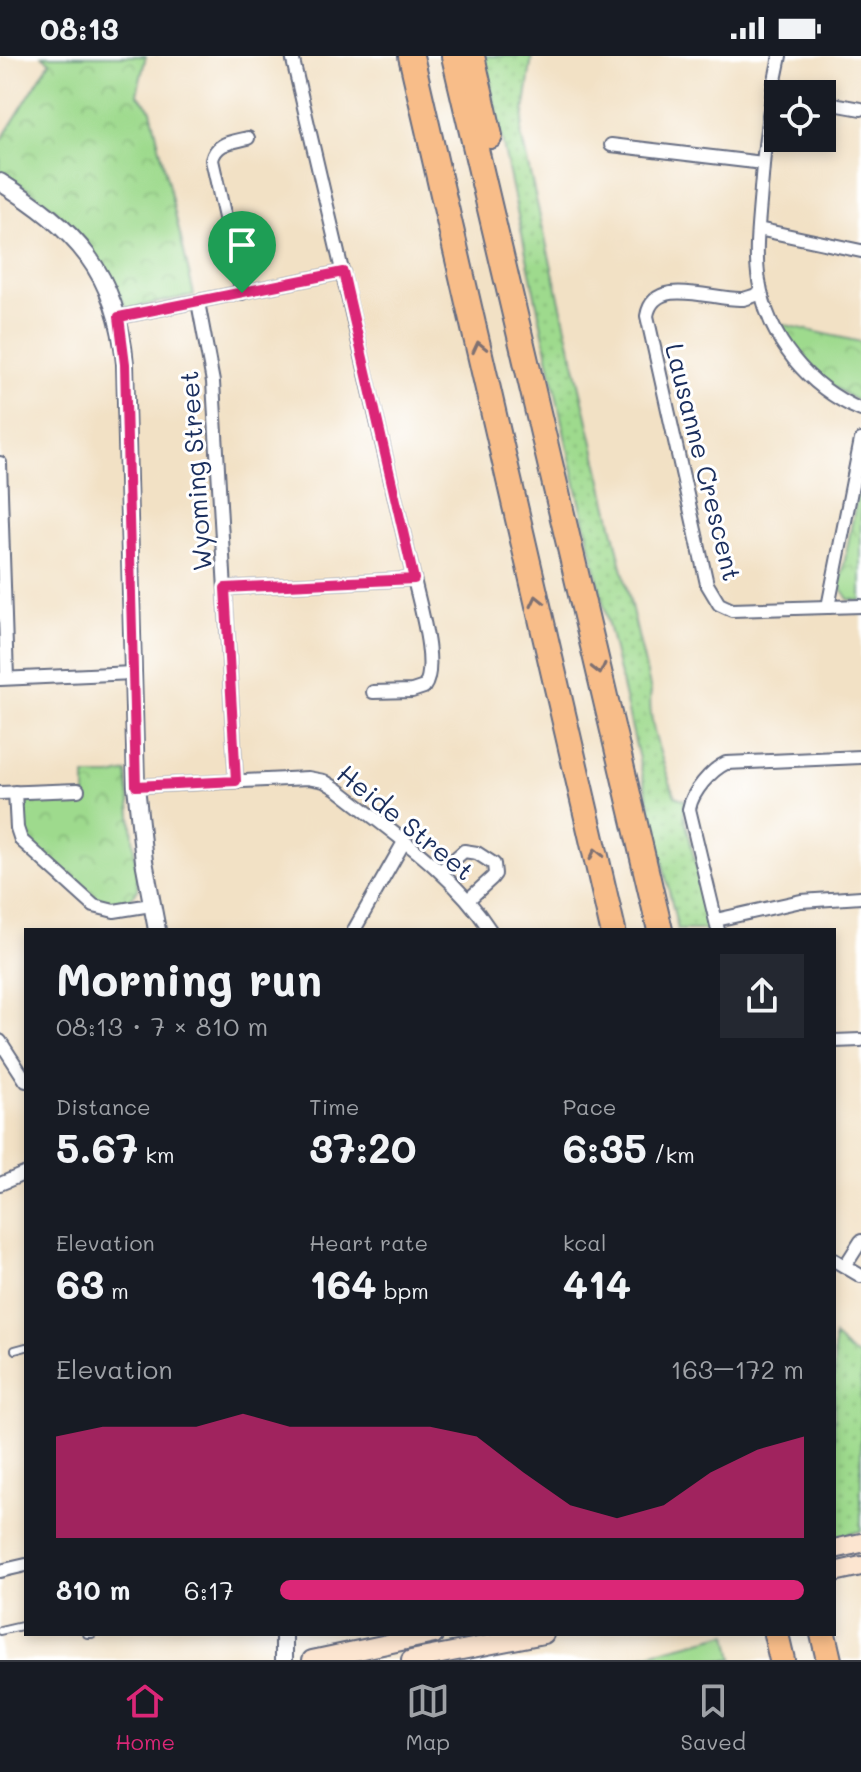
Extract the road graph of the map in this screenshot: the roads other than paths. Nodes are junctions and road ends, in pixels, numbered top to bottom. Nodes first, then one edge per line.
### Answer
1 (292, 56) edge
2 (398, 56) edge
3 (411, 56) edge
4 (454, 56) edge
5 (472, 56) edge
6 (780, 56) edge
7 (777, 80) edge
8 (836, 105) edge
9 (861, 109) edge
10 (248, 138) dead end
11 (611, 145) dead end
12 (765, 152) edge
13 (763, 163) junction
14 (0, 182) edge
15 (758, 229) junction
16 (861, 251) edge
17 (461, 268) junction
18 (343, 272) junction
19 (242, 293) junction
20 (761, 293) junction
21 (198, 302) junction
22 (119, 317) junction
23 (861, 410) edge
24 (861, 440) edge
25 (550, 457) junction
26 (0, 463) edge
27 (414, 579) junction
28 (225, 588) junction
29 (861, 606) edge
30 (828, 607) junction
31 (133, 673) junction
32 (3, 678) edge
33 (373, 692) dead end
34 (861, 757) edge
35 (236, 781) junction
36 (136, 786) junction
37 (78, 790) dead end
38 (15, 792) junction
39 (0, 793) edge
40 (404, 842) junction
41 (441, 871) junction
42 (861, 897) edge
43 (468, 900) junction
44 (151, 905) junction
45 (717, 925) edge
46 (157, 928) edge
47 (355, 928) edge
48 (489, 928) edge
49 (613, 928) edge
50 (660, 928) edge
51 (861, 1040) edge
52 (0, 1041) edge
53 (836, 1041) edge
54 (24, 1078) edge
55 (24, 1174) edge
56 (0, 1184) edge
57 (861, 1241) edge
58 (840, 1263) edge
59 (861, 1276) edge
60 (24, 1348) edge
61 (15, 1350) dead end
62 (24, 1565) edge
63 (0, 1571) edge
64 (24, 1625) edge
65 (0, 1631) edge
66 (284, 1636) edge
67 (425, 1636) edge
68 (534, 1636) edge
69 (776, 1636) edge
70 (823, 1636) edge
71 (284, 1660) edge
72 (312, 1660) edge
73 (411, 1660) edge
74 (782, 1660) edge
75 (829, 1660) edge

1 - 18 street
2 - 17 highway
3 - 17 highway
4 - 25 highway
5 - 25 highway
6 - 7 street
8 - 9 street
10 - 19 street
11 - 13 street
12 - 13 street
13 - 15 street
14 - 22 street
15 - 16 street
15 - 20 street
49 -> 17 highway
18 - 19 street
18 - 27 street
19 - 21 street
20 - 23 street
20 - 30 street, Lausanne Crescent
21 - 22 street
21 - 28 street, Wyoming Street
22 - 31 street
24 - 30 street
25 -> 50 highway
26 - 32 street
27 - 28 street
27 - 33 street
28 - 35 street, Wyoming Street
29 - 30 street, Lausanne Crescent
31 - 32 street
31 - 36 street
34 - 45 street
35 - 36 street, Heide Street
35 - 40 street, Heide Street
36 - 44 street
37 - 38 street
38 - 39 street
38 - 44 street
40 - 41 street, Heide Street
40 - 47 street
41 - 43 street, Heide Street
41 - 43 street
42 - 45 street
43 - 48 street, Heide Street
44 - 46 street
51 - 53 street
52 - 54 street
55 - 56 street
57 - 58 street
58 - 59 street
60 - 61 lane
62 - 63 street
64 - 65 lane
66 - 71 street
67 - 72 main road
68 - 73 main road
69 - 74 highway
70 - 75 highway

